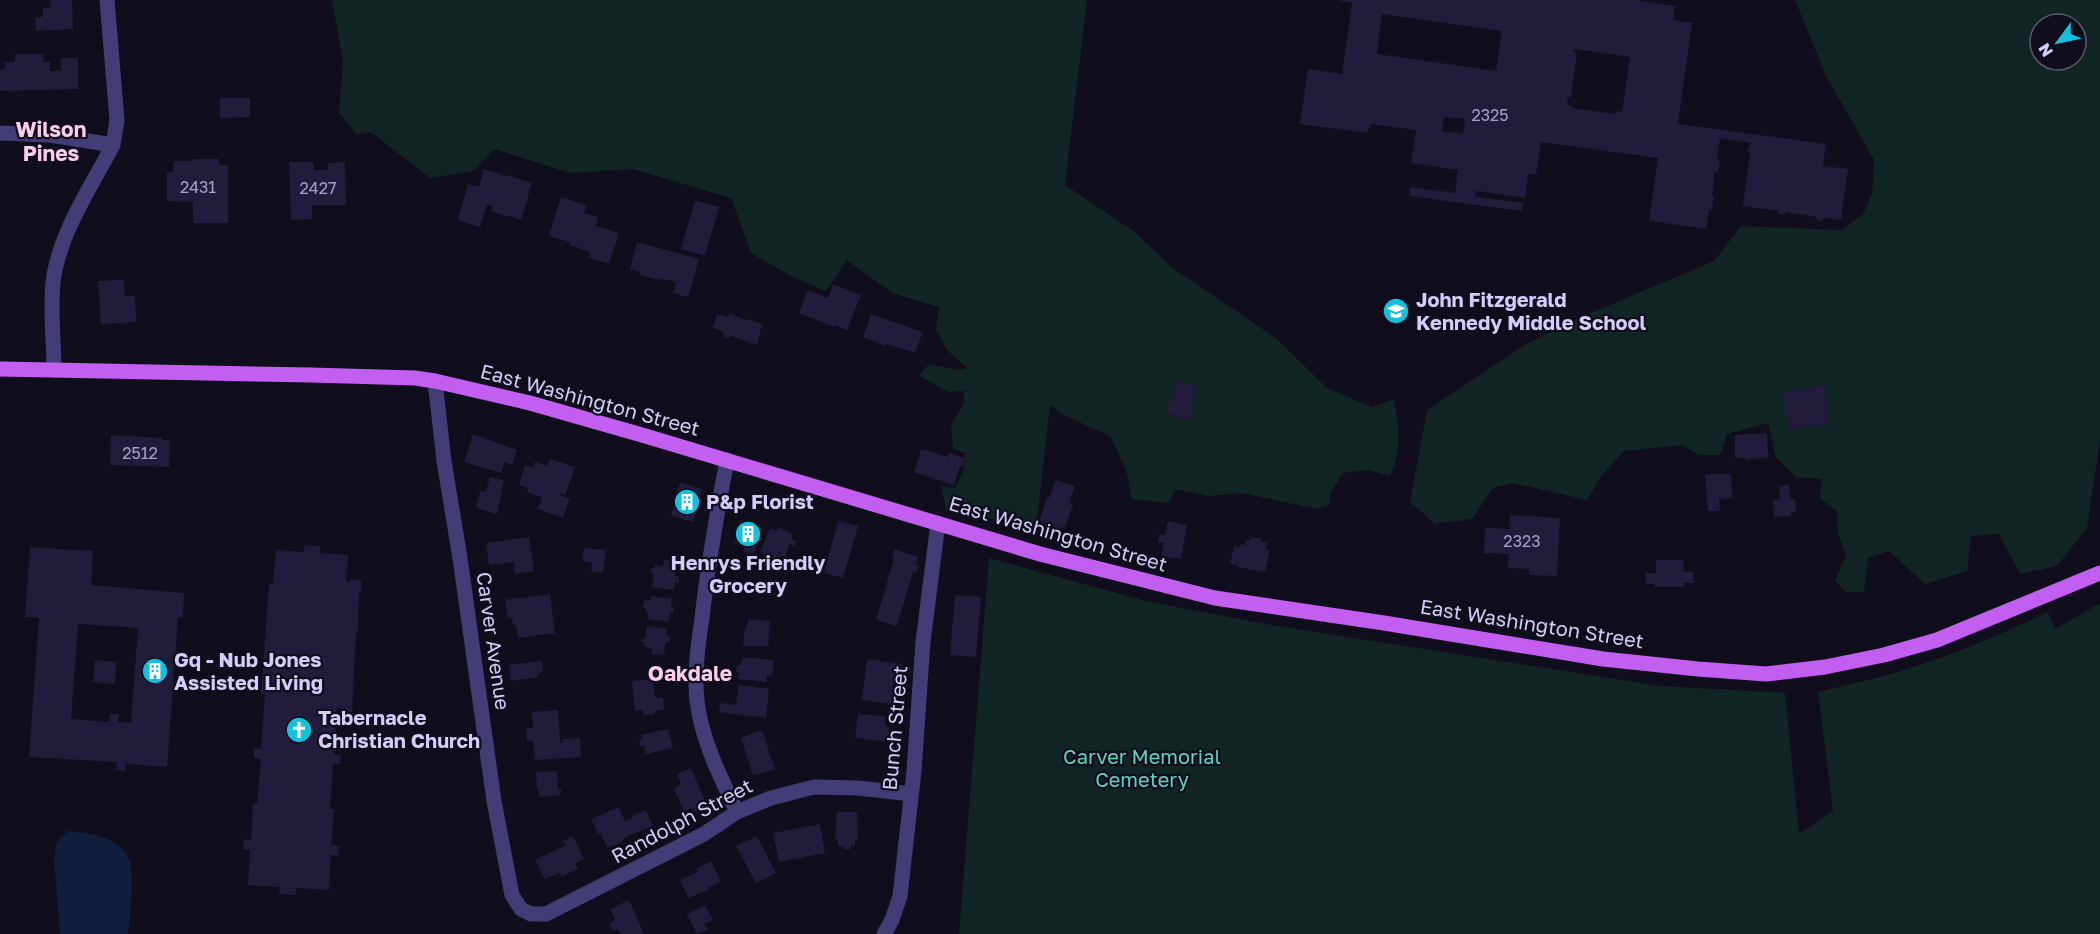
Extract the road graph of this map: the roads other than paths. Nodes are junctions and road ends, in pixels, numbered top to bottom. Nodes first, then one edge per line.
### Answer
1 (107, 0) edge
2 (0, 133) edge
3 (113, 145) junction
4 (0, 369) edge
5 (54, 370) junction
6 (435, 381) junction
7 (727, 460) junction
8 (938, 523) junction
9 (2100, 573) edge
10 (911, 794) junction
11 (737, 812) junction
12 (518, 905) joint
13 (884, 934) edge

1 - 3 street
2 - 3 street
3 - 5 street
4 - 5 main road, East Washington Street
5 - 6 main road, East Washington Street
6 - 7 main road, East Washington Street
6 - 12 street, Carver Avenue
7 - 8 main road, East Washington Street
7 - 11 street
8 - 9 main road, East Washington Street
8 - 10 street, Bunch Street
10 - 11 street, Randolph Street
10 - 13 street, Bunch Street
11 - 12 street, Randolph Street

